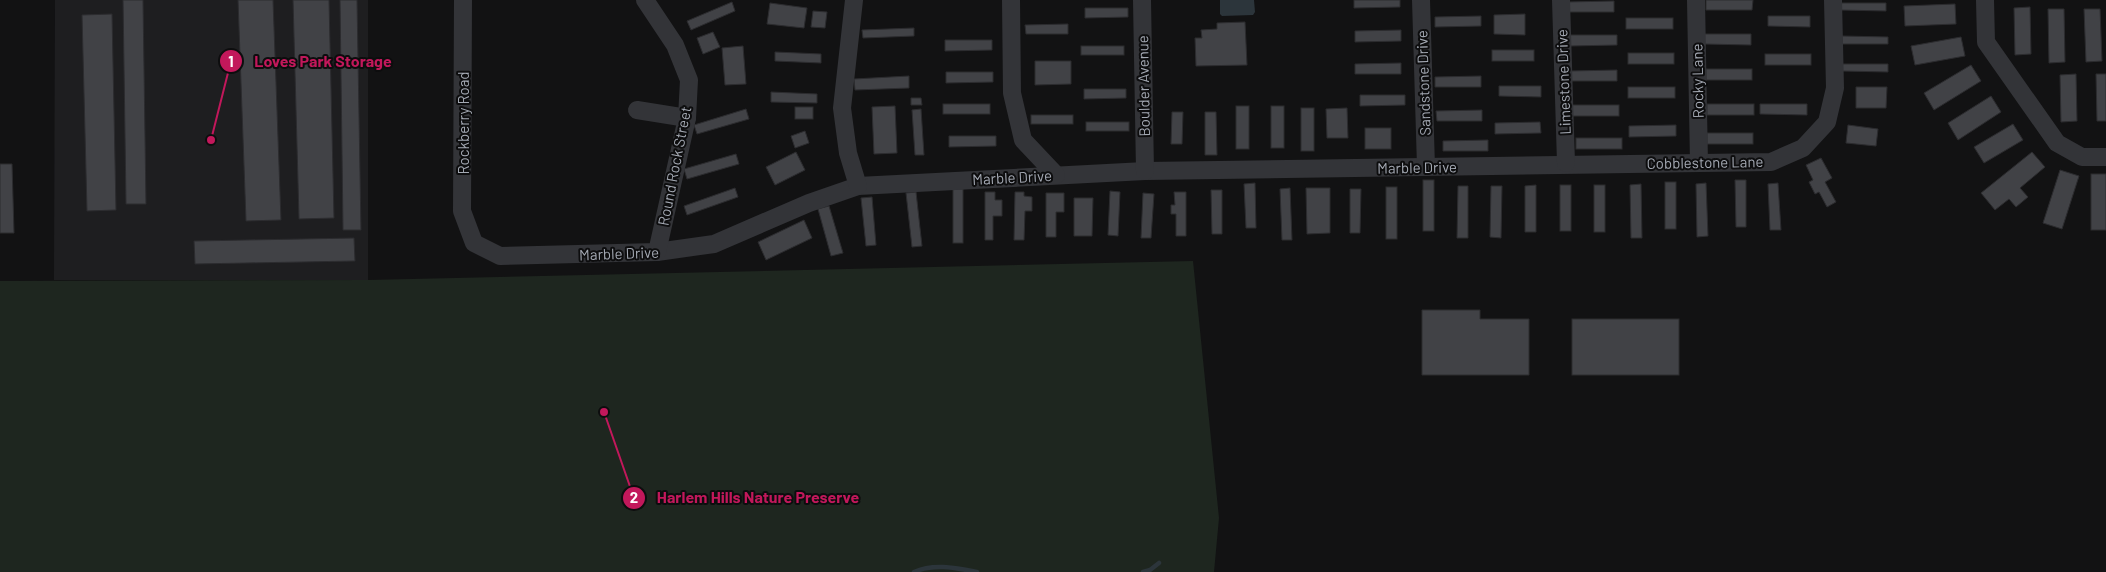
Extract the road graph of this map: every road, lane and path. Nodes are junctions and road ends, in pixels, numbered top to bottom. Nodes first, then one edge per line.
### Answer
1 (463, 0) edge
2 (645, 0) edge
3 (854, 0) edge
4 (1011, 0) edge
5 (1142, 0) edge
6 (1421, 0) edge
7 (1561, 0) edge
8 (1696, 0) edge
9 (1833, 0) edge
10 (1985, 0) edge
11 (637, 110) dead end
12 (686, 118) junction
13 (2106, 157) edge
14 (1566, 163) junction
15 (1699, 163) junction
16 (1426, 167) junction
17 (1145, 171) junction
18 (1056, 175) junction
19 (858, 186) junction
20 (474, 243) joint
21 (657, 252) junction

1 - 20 street, Rockberry Road
2 - 12 street, Round Rock Street
3 - 19 street
4 - 18 street
5 - 17 street, Boulder Avenue
6 - 16 street, Sandstone Drive
7 - 14 street, Limestone Drive
8 - 15 street, Rocky Lane
9 - 15 street, Cobblestone Lane
10 - 13 street
11 - 12 street
12 - 21 street, Round Rock Street
14 - 15 street, Cobblestone Lane
14 - 16 street, Marble Drive
16 - 17 street, Marble Drive
17 - 18 street, Marble Drive
18 - 19 street, Marble Drive
19 - 21 street, Marble Drive
20 - 21 street, Marble Drive

